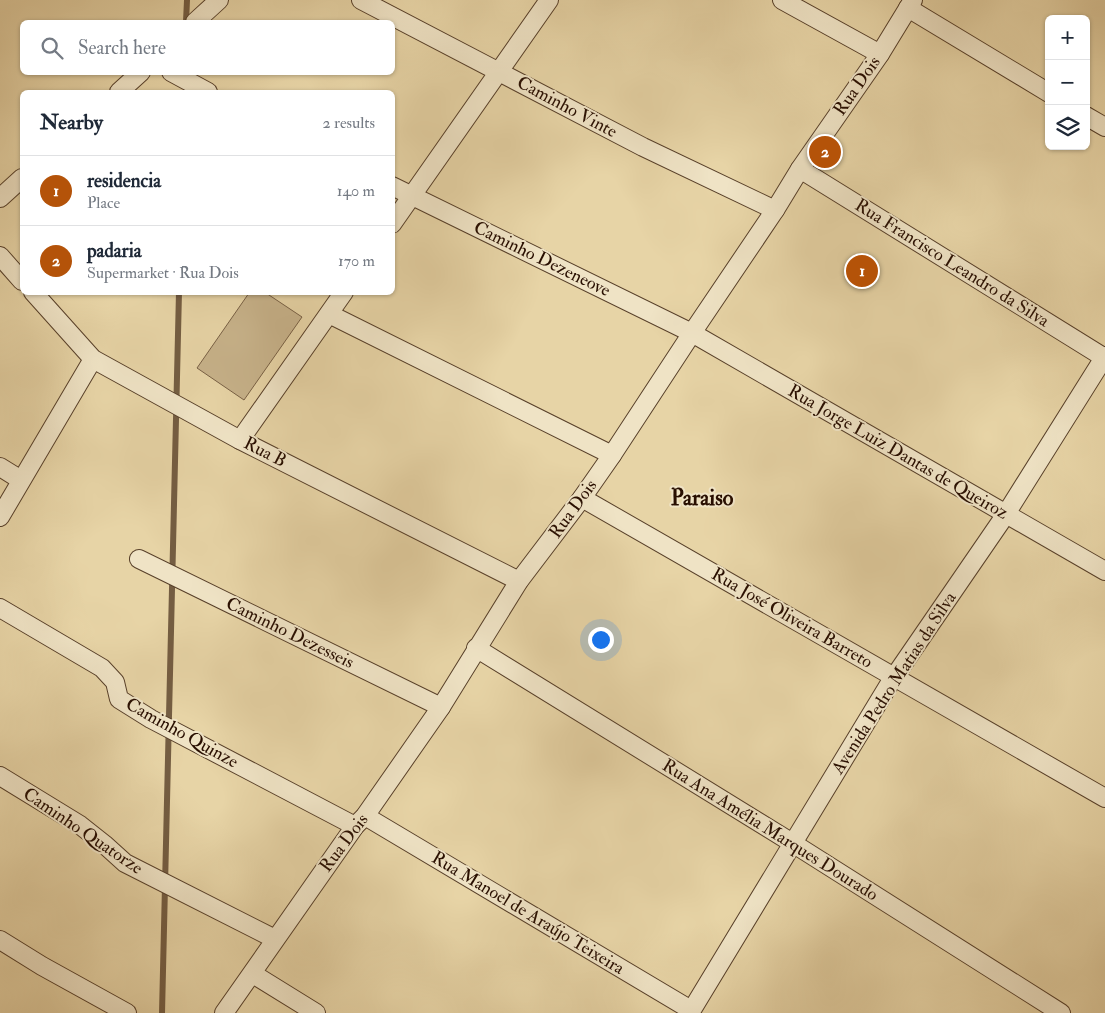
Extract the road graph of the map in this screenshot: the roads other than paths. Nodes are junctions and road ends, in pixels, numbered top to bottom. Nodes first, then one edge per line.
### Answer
1 (218, 0) edge
2 (360, 0) edge
3 (549, 0) edge
4 (782, 0) edge
5 (910, 4) edge
6 (197, 20) edge
7 (880, 54) junction
8 (499, 71) junction
9 (138, 75) edge
10 (177, 75) edge
11 (121, 90) edge
12 (204, 90) edge
13 (1045, 90) edge
14 (1090, 118) edge
15 (1105, 127) edge
16 (800, 169) junction
17 (20, 180) edge
18 (395, 187) edge
19 (413, 195) junction
20 (0, 198) edge
21 (775, 210) junction
22 (395, 220) edge
23 (0, 256) edge
24 (20, 279) edge
25 (36, 295) edge
26 (342, 295) edge
27 (328, 314) junction
28 (692, 333) junction
29 (1105, 357) edge
30 (93, 359) junction
31 (240, 440) junction
32 (612, 454) junction
33 (0, 466) edge
34 (22, 480) junction
35 (582, 498) junction
36 (1006, 514) junction
37 (0, 517) edge
38 (139, 559) dead end
39 (1105, 571) edge
40 (519, 581) junction
41 (0, 608) edge
42 (476, 648) junction
43 (894, 677) junction
44 (441, 707) junction
45 (0, 776) edge
46 (1105, 798) edge
47 (360, 821) junction
48 (794, 844) junction
49 (275, 939) junction
50 (0, 940) edge
51 (253, 974) junction
52 (691, 1012) edge
53 (127, 1013) edge
54 (224, 1013) edge
55 (316, 1013) edge
56 (1062, 1013) edge

1 - 6 street
2 - 8 street, Caminho Vinte
3 - 8 street
4 - 7 street
5 - 7 street, Rua Dois
5 - 13 street
7 - 16 street, Rua Dois
8 - 19 street
8 - 21 street, Caminho Vinte
9 - 11 street
10 - 12 street
14 - 15 street
16 - 21 street, Rua Dois
16 - 29 street, Rua Francisco Leandro da Silva
17 - 20 street
18 - 19 street, Caminho Dezeneove
19 - 22 street
19 - 28 street, Caminho Dezeneove
21 - 28 street, Rua Dois
23 - 24 street
25 - 30 street, Rua B
26 - 27 street
27 - 31 street
27 - 32 street
28 - 32 street, Rua Dois
28 - 36 street, Rua Jorge Luiz Dantas de Queiroz
29 - 36 street, Avenida Pedro Matias da Silva
30 - 31 street, Rua B
30 - 34 street
31 - 40 street, Rua B
32 - 35 street, Rua Dois
33 - 34 street
34 - 37 street
35 - 40 street, Rua Dois
35 - 43 street, Rua José Oliveira Barreto
36 - 39 street, Rua Jorge Luiz Dantas de Queiroz
36 - 43 street, Avenida Pedro Matias da Silva
38 - 44 street, Caminho Dezesseis
40 - 42 street, Rua Dois
41 - 47 street, Caminho Quinze
42 - 44 street, Rua Dois
42 - 48 street, Rua Ana Amélia Marques Dourado
43 - 46 street, Rua José Oliveira Barreto
43 - 48 street, Avenida Pedro Matias da Silva
44 - 47 street, Rua Dois
45 - 49 street, Caminho Quatorze
47 - 49 street, Rua Dois
47 - 52 street, Rua Manoel de Araújo Teixeira
48 - 52 street, Avenida Pedro Matias da Silva
48 - 56 street, Rua Ana Amélia Marques Dourado
49 - 51 street, Rua Dois
50 - 53 street
51 - 54 street, Rua Dois
51 - 55 street

